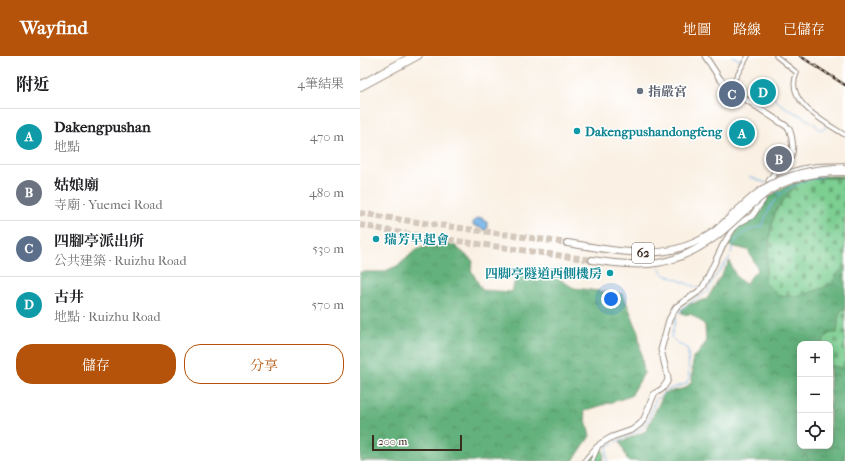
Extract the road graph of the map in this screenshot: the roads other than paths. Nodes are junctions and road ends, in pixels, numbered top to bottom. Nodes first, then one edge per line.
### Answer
1 (412, 56) edge
2 (419, 56) edge
3 (704, 56) edge
4 (748, 56) edge
5 (776, 56) edge
6 (360, 84) edge
7 (360, 88) edge
8 (730, 88) junction
9 (845, 135) edge
10 (845, 165) edge
11 (845, 168) edge
12 (845, 172) edge
13 (768, 183) joint
14 (762, 200) dead end
15 (716, 233) junction
16 (567, 243) tunnel mouth
17 (592, 260) tunnel mouth
18 (600, 444) junction
19 (584, 461) edge
20 (592, 461) edge

1 - 6 street
2 - 7 street
3 - 8 street
4 - 8 street
5 - 9 street
8 - 13 street
10 - 13 street
11 - 15 highway, 62, bridge
12 - 15 highway, 62, bridge
14 - 18 street
15 - 16 highway, 62
15 - 17 highway, 62
18 - 19 street
18 - 20 street

